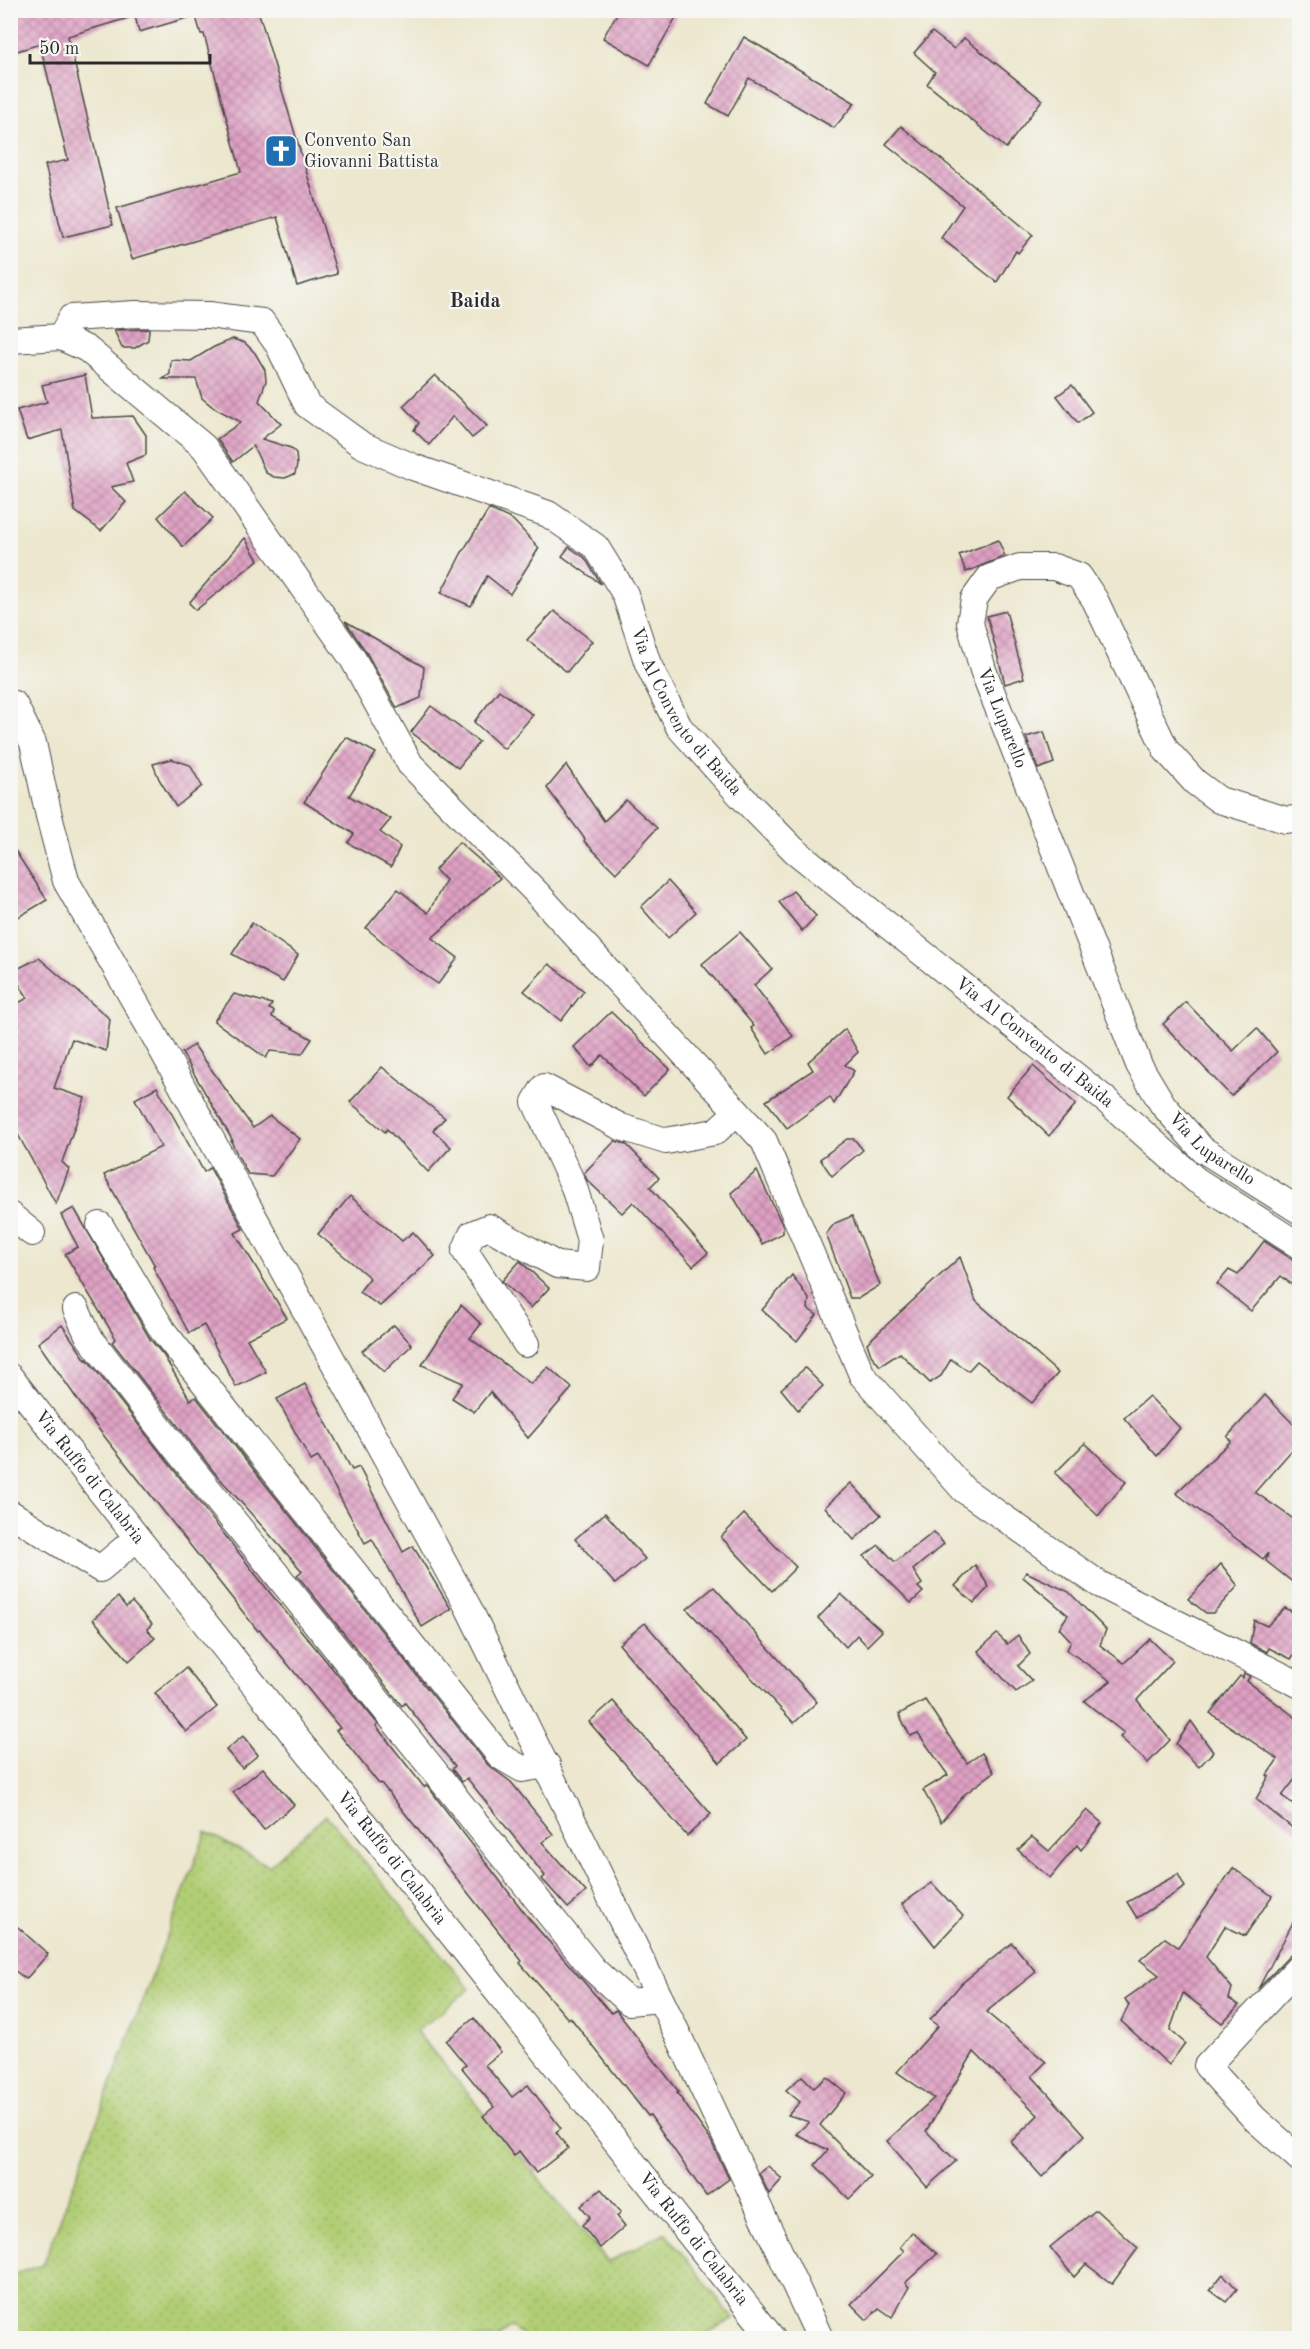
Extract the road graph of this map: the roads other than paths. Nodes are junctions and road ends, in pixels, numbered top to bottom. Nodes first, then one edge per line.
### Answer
1 (61, 337) junction
2 (10, 340) edge
3 (10, 703) edge
4 (1299, 818) edge
5 (737, 1112) junction
6 (1299, 1211) edge
7 (10, 1215) edge
8 (100, 1225) dead end
9 (32, 1233) dead end
10 (1299, 1246) edge
11 (76, 1309) dead end
12 (526, 1344) dead end
13 (10, 1377) edge
14 (10, 1513) edge
15 (137, 1538) junction
16 (1299, 1685) edge
17 (547, 1765) junction
18 (1299, 1966) edge
19 (660, 1999) junction
20 (1299, 2159) edge
21 (772, 2338) edge
22 (820, 2338) edge

1 - 2 street
1 - 5 street
1 - 10 street, Via Al Convento di Baida
3 - 17 street
4 - 6 street, Via Luparello
5 - 12 street
5 - 16 street
7 - 9 street
8 - 17 street
11 - 19 street
13 - 15 street, Via Ruffo di Calabria
14 - 15 street
15 - 21 street, Via Ruffo di Calabria
17 - 19 street
18 - 20 street
19 - 22 street

